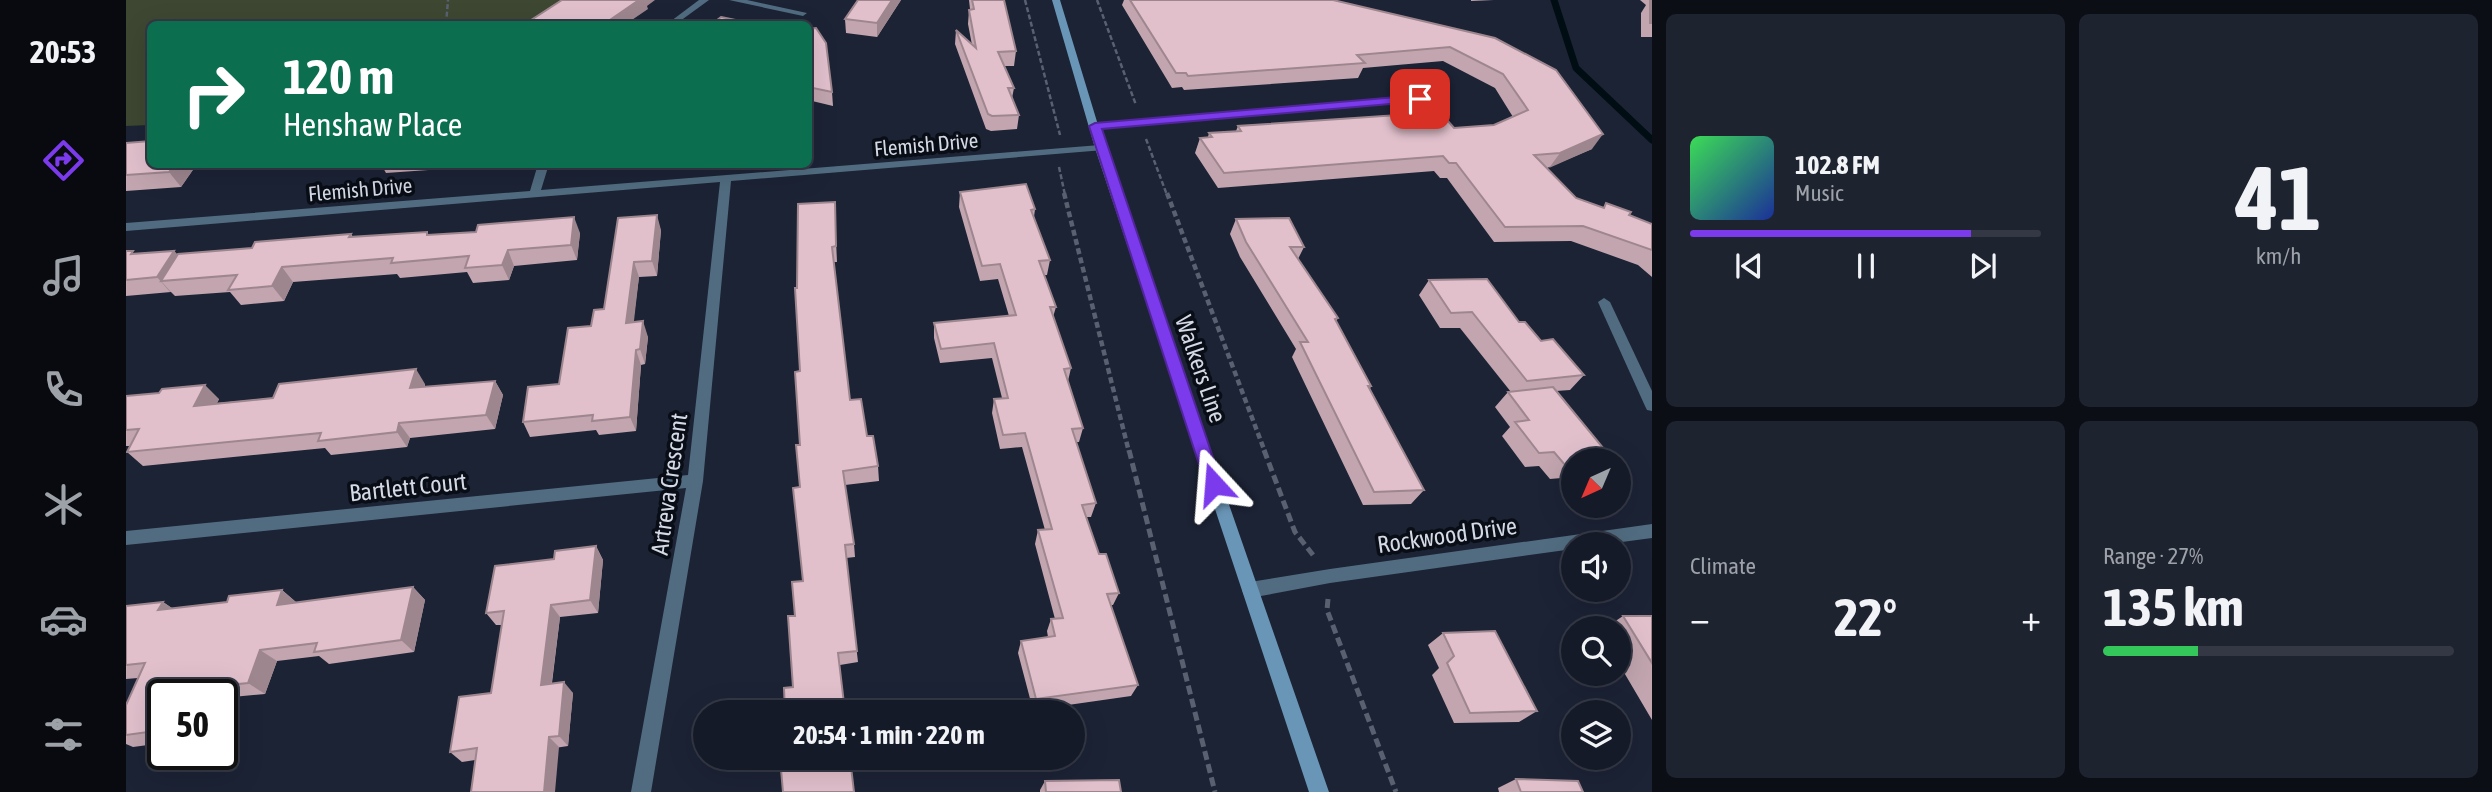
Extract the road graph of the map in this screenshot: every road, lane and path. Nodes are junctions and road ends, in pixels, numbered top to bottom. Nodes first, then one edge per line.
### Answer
1 (448, 0) edge
2 (705, 0) edge
3 (733, 0) edge
4 (1026, 0) edge
5 (1056, 0) edge
6 (1097, 0) edge
7 (803, 13) dead end
8 (446, 21) edge
9 (675, 21) edge
10 (1420, 99) dead end
11 (1146, 122) junction
12 (1095, 126) junction
13 (1100, 148) junction
14 (1062, 153) junction
15 (543, 168) edge
16 (726, 180) junction
17 (534, 194) junction
18 (126, 227) edge
19 (1604, 302) dead end
20 (1652, 406) edge
21 (695, 481) junction
22 (1652, 531) edge
23 (126, 538) edge
24 (1330, 576) junction
25 (1250, 590) junction
26 (640, 792) edge
27 (1214, 792) edge
28 (1318, 792) edge
29 (1396, 792) edge

1 - 8 path
2 - 9 street
3 - 7 street
4 - 14 path
5 - 12 main road, Walkers Line
6 - 11 path
10 - 11 street
11 - 12 street
11 - 24 path
12 - 13 main road, Walkers Line
13 - 14 street, Flemish Drive
13 - 25 main road, Walkers Line
14 - 16 street, Flemish Drive
14 - 27 path
15 - 17 street
16 - 17 street, Flemish Drive
16 - 21 street, Artreva Crescent
17 - 18 street, Flemish Drive
19 - 20 street
21 - 23 street, Bartlett Court
21 - 26 street, Artreva Crescent
22 - 24 street, Rockwood Drive
24 - 25 street, Rockwood Drive
24 - 29 path
25 - 28 main road, Walkers Line

